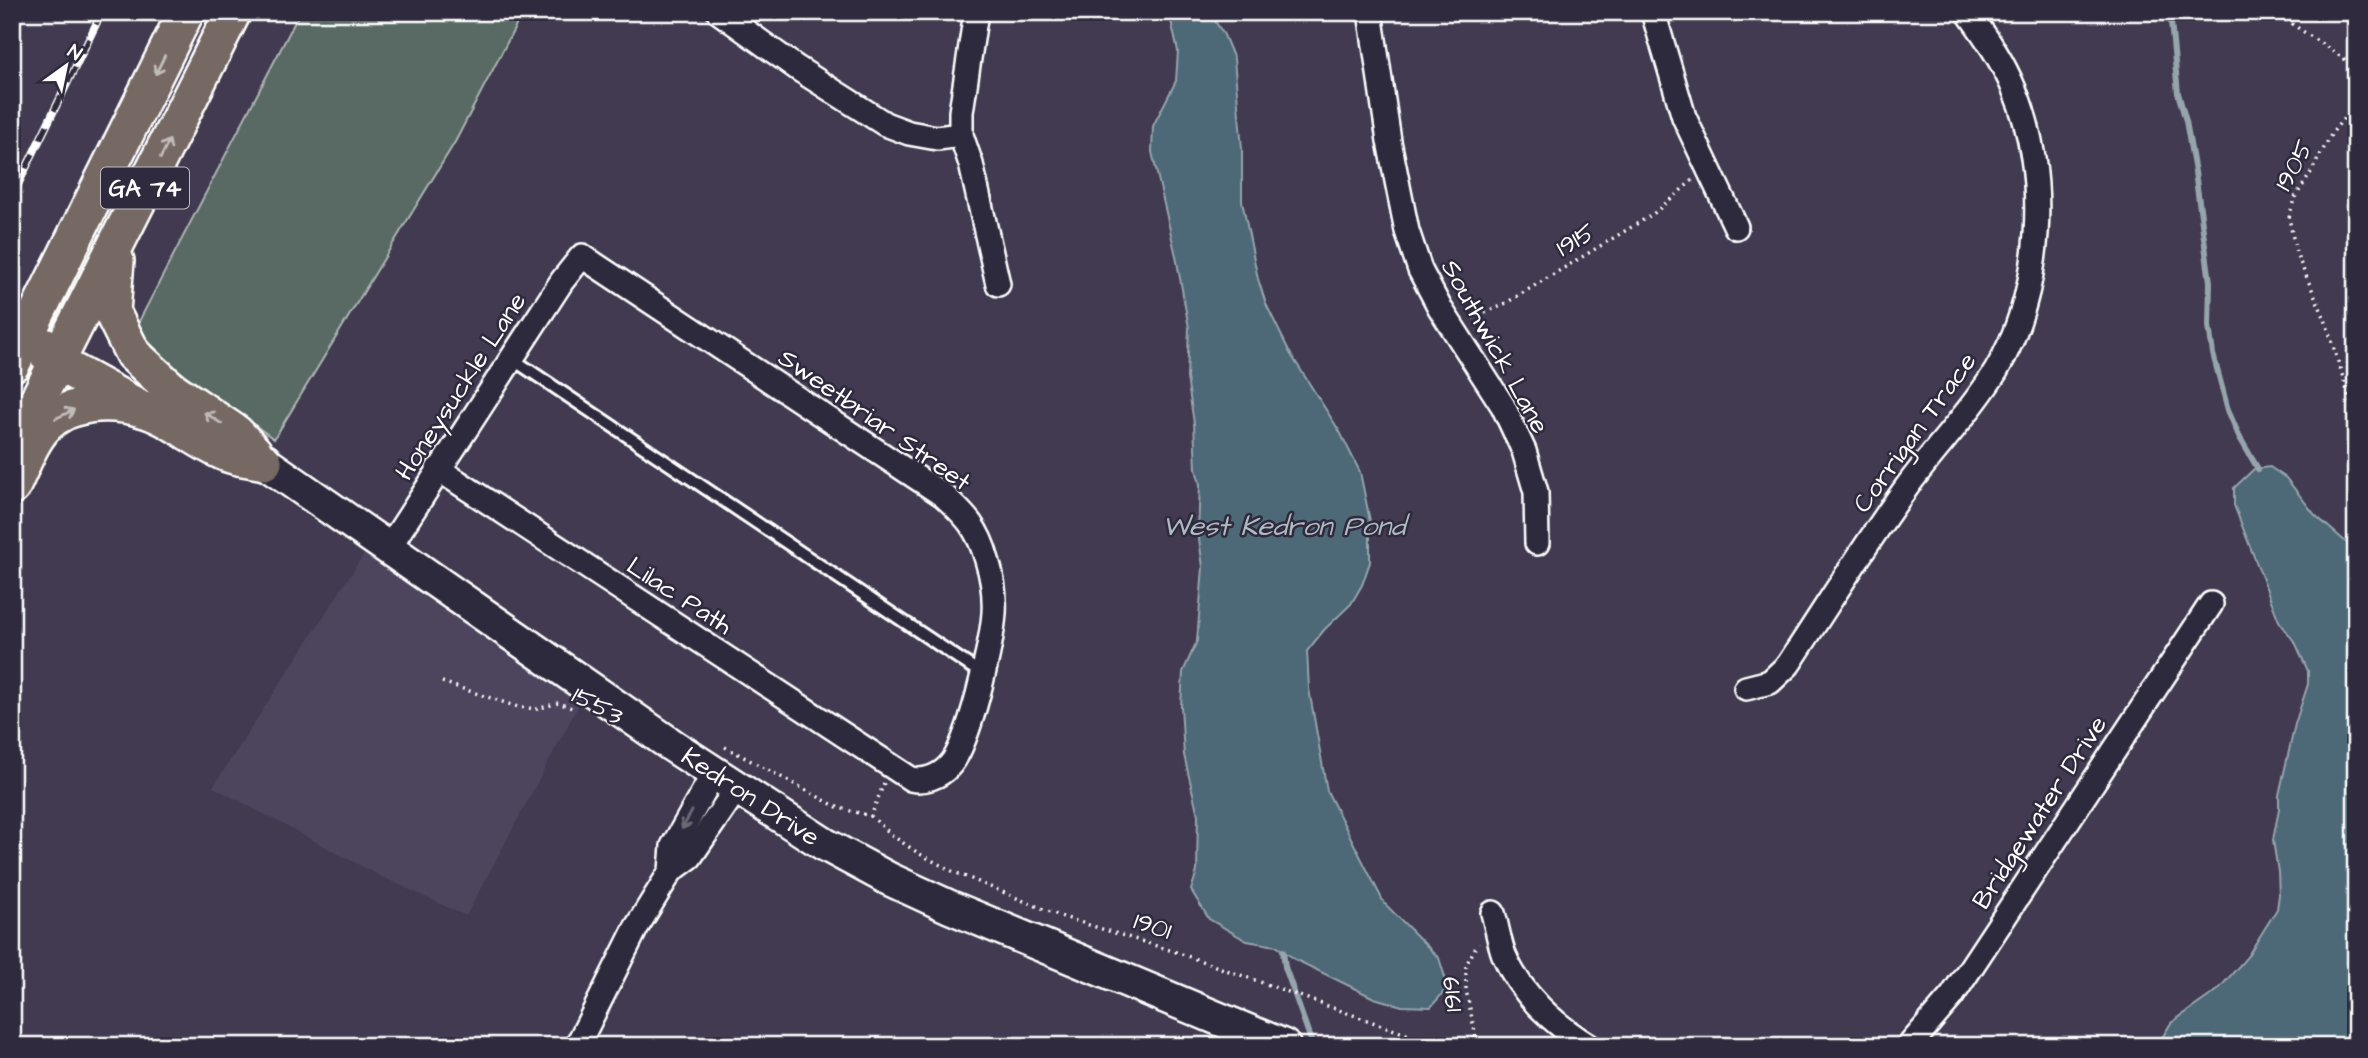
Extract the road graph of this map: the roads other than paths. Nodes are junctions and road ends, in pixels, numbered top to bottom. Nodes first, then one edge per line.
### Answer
1 (186, 12) edge
2 (233, 12) edge
3 (719, 12) edge
4 (976, 12) edge
5 (1370, 12) edge
6 (1654, 12) edge
7 (1968, 12) edge
8 (134, 117) junction
9 (961, 135) junction
10 (1736, 226) dead end
11 (121, 237) junction
12 (582, 256) joint
13 (998, 284) dead end
14 (18, 345) edge
15 (512, 358) junction
16 (56, 362) junction
17 (142, 409) junction
18 (12, 415) edge
19 (12, 451) edge
20 (264, 463) junction
21 (438, 469) junction
22 (12, 487) edge
23 (1537, 542) dead end
24 (388, 549) junction
25 (2210, 604) dead end
26 (982, 674) junction
27 (1746, 688) dead end
28 (890, 768) joint
29 (726, 781) junction
30 (1493, 913) road end
31 (577, 1046) edge
32 (1284, 1046) edge
33 (1589, 1046) edge
34 (1909, 1046) edge

1 -> 8 main road, GA 74
11 -> 2 main road, GA 74
3 - 9 street
4 - 9 street
5 - 23 street, Southwick Lane
6 - 10 street
7 - 27 street, Corrigan Trace
8 - 14 main road, GA 74
8 - 16 main road
9 - 13 street
11 - 16 main road, GA 74
20 -> 11 main road
12 - 15 street, Honeysuckle Lane
12 - 26 street, Sweetbriar Street
14 - 18 main road
15 - 21 street, Honeysuckle Lane
15 - 26 lane
16 - 17 main road
16 - 19 main road, GA 74
17 - 20 main road
22 -> 17 main road
20 - 24 street, Kedron Drive
21 - 24 street, Honeysuckle Lane
21 - 28 street, Lilac Path
24 - 29 street, Kedron Drive
25 - 34 street, Bridgewater Drive
26 - 28 street, Sweetbriar Street
29 - 31 street
29 - 32 street, Kedron Drive
30 - 33 street

